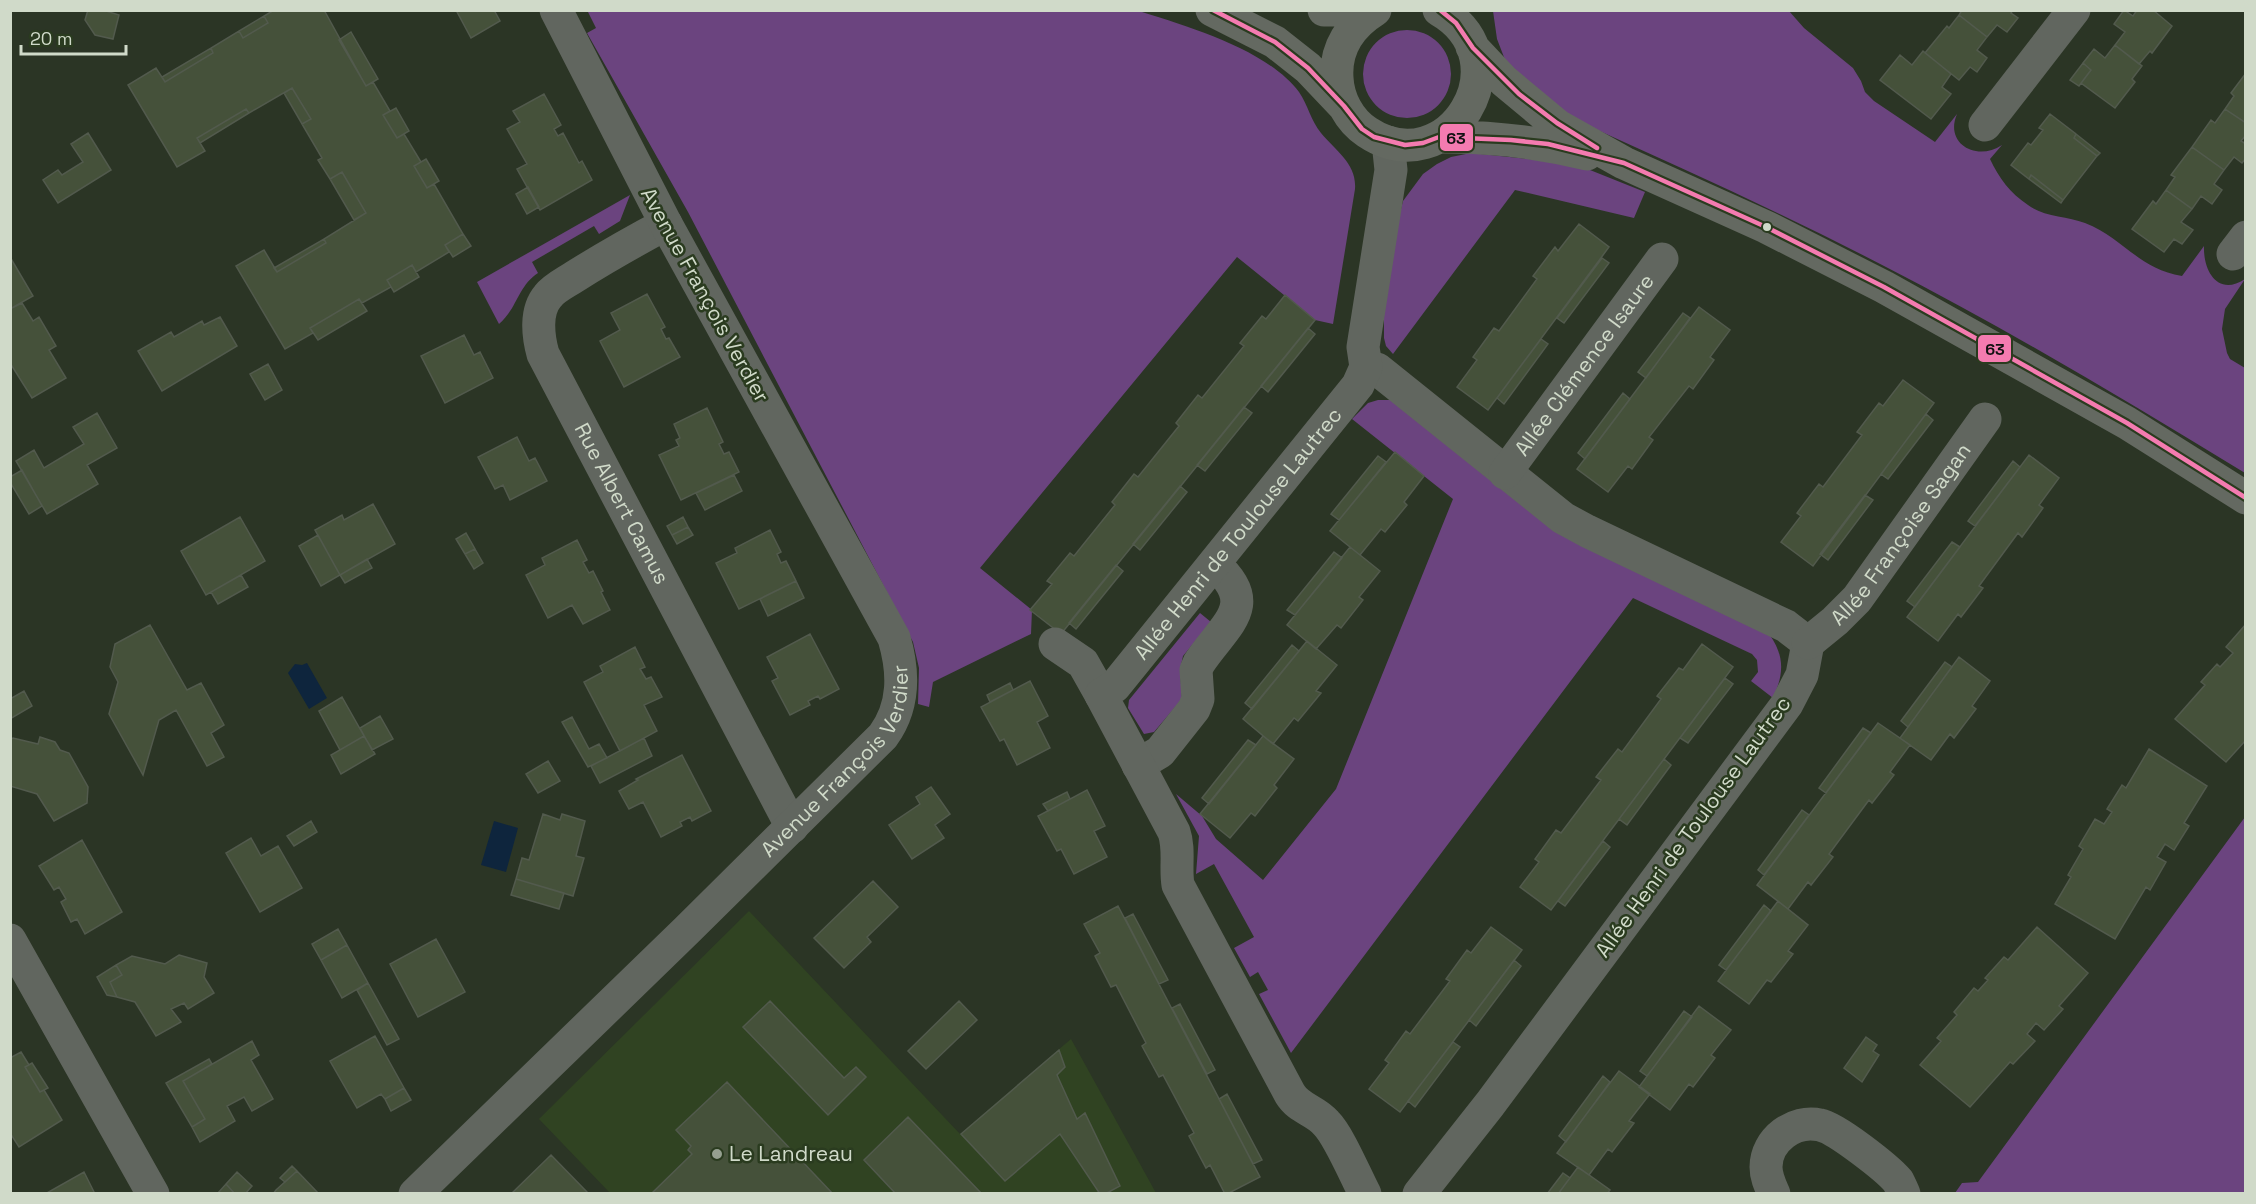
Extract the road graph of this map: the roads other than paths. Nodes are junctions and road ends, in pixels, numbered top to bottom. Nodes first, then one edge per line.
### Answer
1 (556, 10) edge
2 (1212, 10) edge
3 (1324, 10) edge
4 (1360, 10) edge
5 (1375, 10) edge
6 (2074, 10) edge
7 (1450, 13) edge
8 (1472, 47) junction
9 (1344, 106) junction
10 (1985, 125) dead end
11 (1439, 137) junction
12 (1388, 142) junction
13 (1624, 163) junction
14 (666, 224) junction
15 (1662, 259) dead end
16 (1366, 367) junction
17 (1985, 419) dead end
18 (1505, 473) junction
19 (2246, 498) edge
20 (1214, 564) junction
21 (1808, 643) junction
22 (1055, 644) dead end
23 (1101, 695) junction
24 (1138, 765) junction
25 (792, 827) junction
26 (10, 940) edge
27 (153, 1194) edge
28 (415, 1194) edge
29 (1365, 1194) edge
30 (1419, 1194) edge
31 (1774, 1194) edge
32 (1904, 1194) edge

1 - 14 street, Avenue François Verdier
2 - 9 main road
3 - 4 main road
5 - 9 main road
6 - 10 street
7 - 8 main road
8 - 11 main road
8 - 13 main road
9 - 12 main road
11 - 12 main road
11 - 13 main road
12 - 16 street
13 - 19 main road
14 - 25 street, Avenue François Verdier
14 - 25 street, Rue Albert Camus
15 - 18 street, Allée Clémence Isaure
16 - 18 street
16 - 20 street, Allée Henri de Toulouse Lautrec
17 - 21 street, Allée Françoise Sagan
18 - 21 street
20 - 23 street, Allée Henri de Toulouse Lautrec
20 - 24 street
21 - 30 street, Allée Henri de Toulouse Lautrec
22 - 23 street
23 - 24 street
24 - 29 street
25 - 28 street, Avenue François Verdier
26 - 27 street
31 - 32 street

